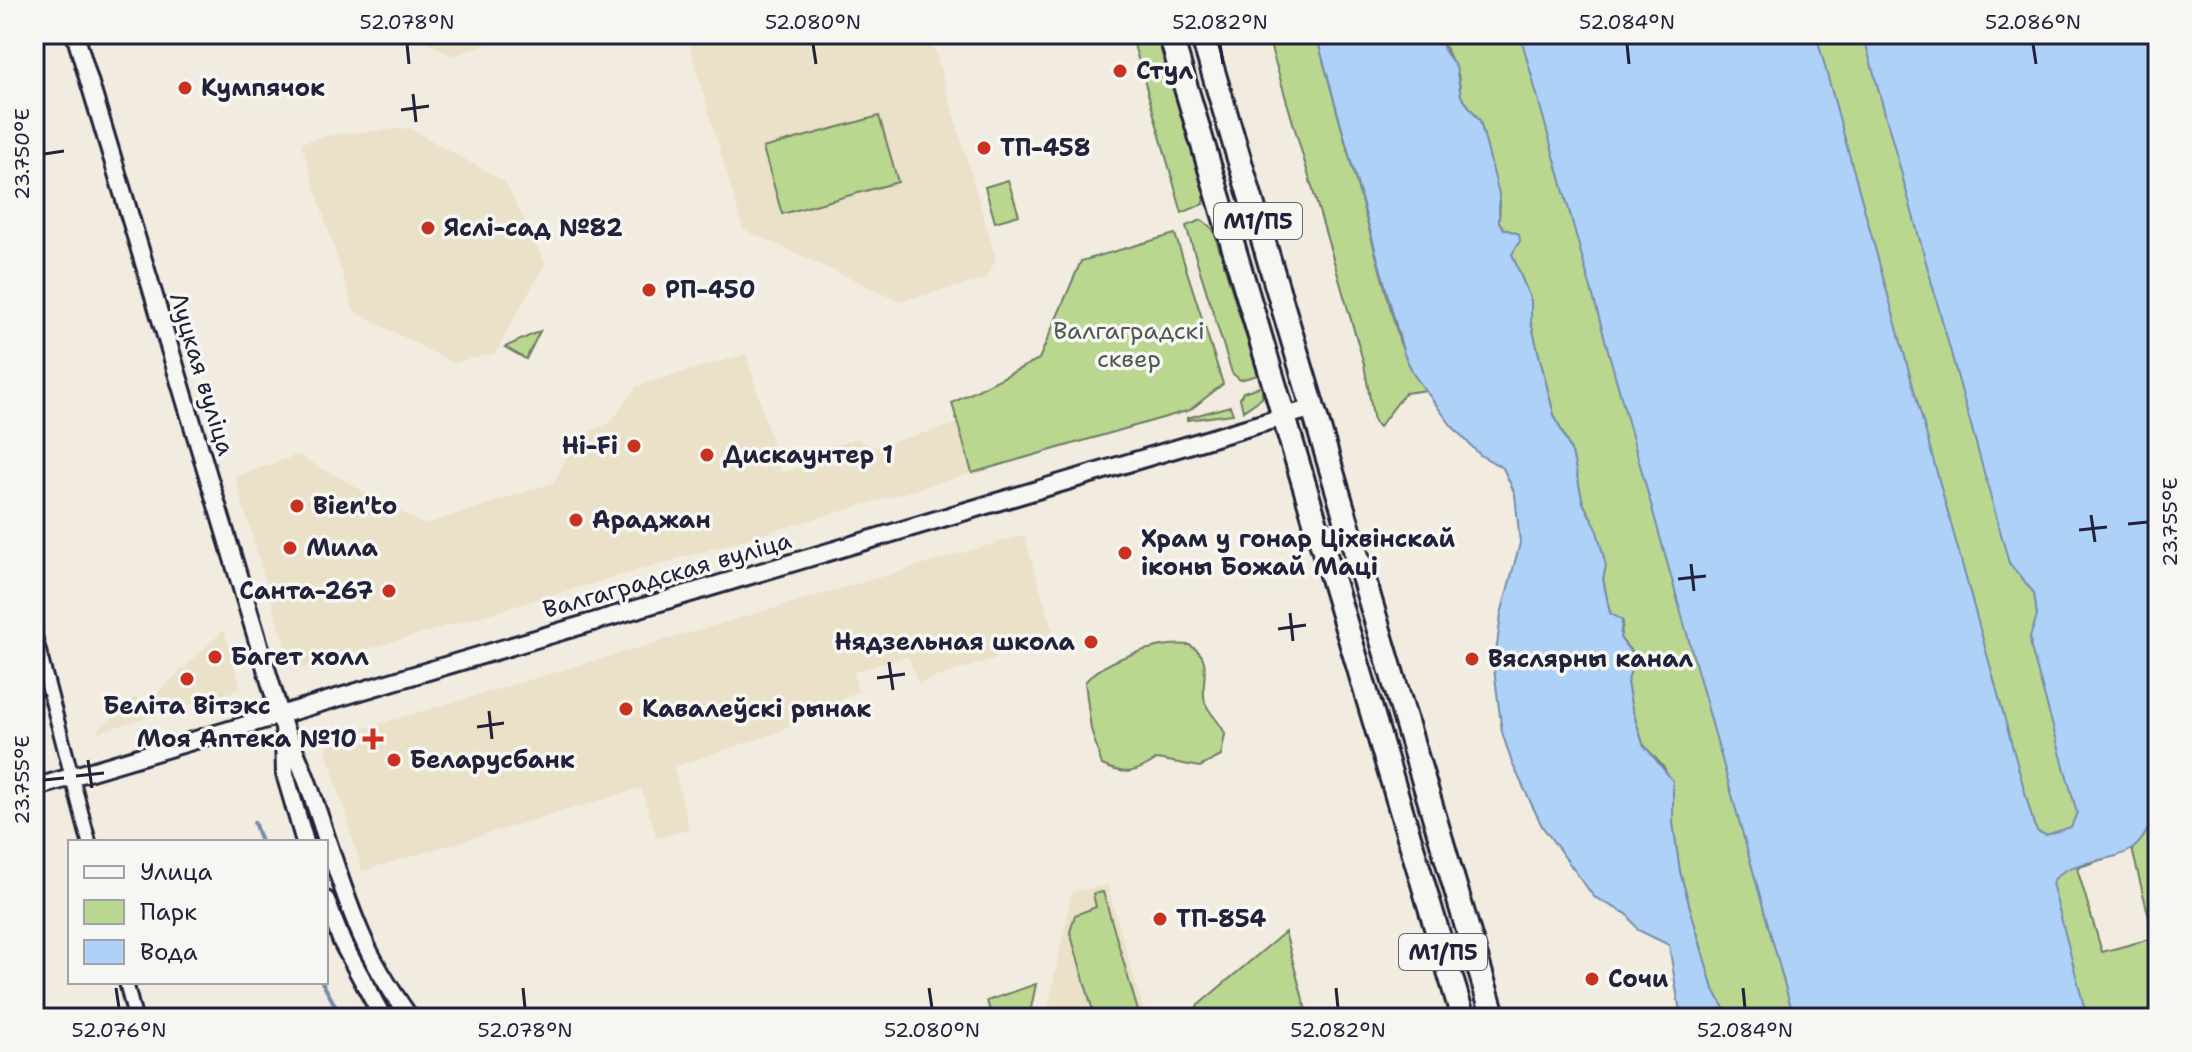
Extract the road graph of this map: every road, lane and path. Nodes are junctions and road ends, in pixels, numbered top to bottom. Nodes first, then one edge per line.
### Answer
1 (75, 34) edge
2 (1170, 34) edge
3 (1202, 34) edge
4 (1313, 408) junction
5 (1282, 417) junction
6 (34, 632) edge
7 (282, 722) junction
8 (72, 776) junction
9 (34, 788) edge
10 (88, 840) edge
11 (304, 840) edge
12 (1452, 878) junction
13 (1424, 886) junction
14 (328, 905) edge
15 (1474, 952) junction
16 (1446, 960) junction
17 (126, 984) edge
18 (135, 1018) edge
19 (383, 1018) edge
20 (410, 1018) edge
21 (1463, 1018) edge
22 (1494, 1018) edge

1 - 7 main road, Луцкая вуліца
2 - 5 highway, М1/П5
3 - 4 highway, М1/П5
4 - 5 main road, Валгаградская вуліца
4 - 12 highway, М1/П5
5 - 7 main road, Валгаградская вуліца
5 - 13 highway, М1/П5
6 - 8 street
7 - 8 main road, Валгаградская вуліца
7 - 11 main road, Луцкая вуліца
7 - 20 main road, Луцкая вуліца
8 - 9 main road, Валгаградская вуліца
8 - 10 street
12 - 13 highway
12 - 15 highway, М1/П5
13 - 16 highway, М1/П5
14 - 19 main road
15 - 16 highway
15 - 22 highway, М1/П5
16 - 21 highway, М1/П5
17 - 18 street

